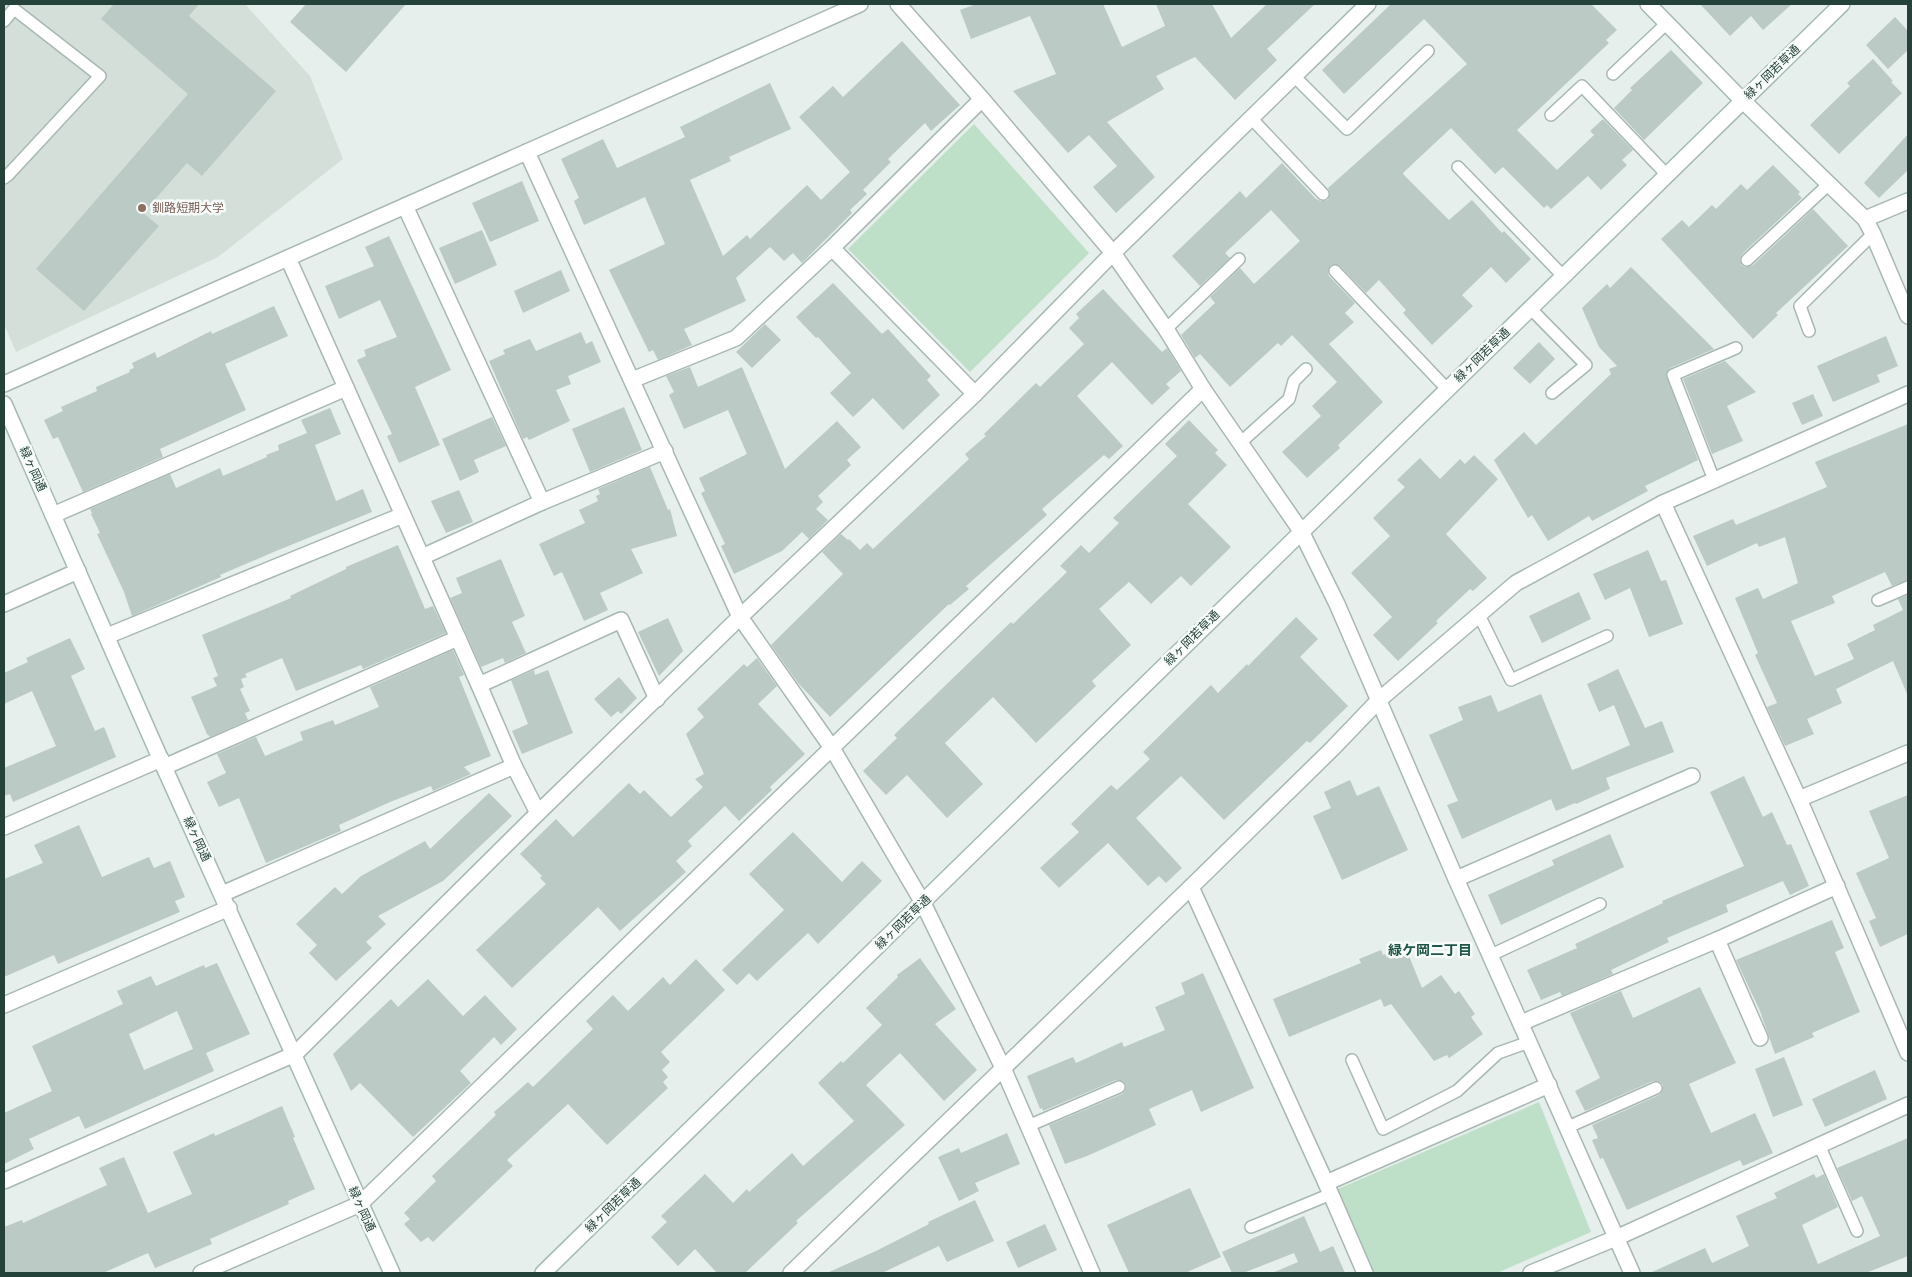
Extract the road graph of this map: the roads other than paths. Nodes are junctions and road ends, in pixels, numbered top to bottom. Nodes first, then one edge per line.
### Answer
1 (860, 4) edge
2 (898, 4) edge
3 (1368, 4) edge
4 (1648, 4) edge
5 (1842, 4) edge
6 (4, 21) edge
7 (1667, 23) junction
8 (1428, 51) dead end
9 (1613, 74) dead end
10 (1294, 76) junction
11 (982, 99) junction
12 (1743, 101) junction
13 (1552, 115) dead end
14 (1251, 118) junction
15 (528, 152) junction
16 (1458, 167) dead end
17 (1667, 175) junction
18 (4, 178) edge
19 (1829, 184) junction
20 (1323, 194) dead end
21 (1908, 200) edge
22 (405, 206) junction
23 (1865, 219) junction
24 (1873, 234) junction
25 (832, 248) junction
26 (1112, 253) junction
27 (288, 258) junction
28 (1239, 259) dead end
29 (1746, 260) dead end
30 (1335, 271) dead end
31 (1563, 276) junction
32 (1530, 308) junction
33 (1908, 316) edge
34 (1166, 329) junction
35 (1809, 331) dead end
36 (1736, 348) dead end
37 (1306, 370) dead end
38 (632, 380) junction
39 (4, 384) edge
40 (346, 388) junction
41 (1447, 389) junction
42 (1204, 390) junction
43 (1552, 393) dead end
44 (975, 394) junction
45 (1908, 394) edge
46 (4, 404) edge
47 (1240, 442) junction
48 (665, 451) junction
49 (1714, 480) junction
50 (542, 502) junction
51 (1663, 503) junction
52 (53, 515) junction
53 (403, 515) junction
54 (1301, 531) junction
55 (422, 557) junction
56 (78, 571) junction
57 (1908, 587) edge
58 (1878, 600) dead end
59 (4, 604) edge
60 (1479, 615) junction
61 (740, 617) junction
62 (108, 636) junction
63 (1607, 636) dead end
64 (458, 638) junction
65 (479, 685) junction
66 (658, 698) junction
67 (1379, 700) junction
68 (832, 748) junction
69 (1908, 753) edge
70 (163, 763) junction
71 (514, 766) junction
72 (1692, 776) dead end
73 (1799, 799) junction
74 (538, 813) junction
75 (4, 827) edge
76 (1456, 879) junction
77 (1837, 886) junction
78 (1191, 887) junction
79 (222, 894) junction
80 (923, 903) junction
81 (1600, 904) dead end
82 (229, 908) junction
83 (1717, 940) junction
84 (1491, 955) junction
85 (4, 1005) edge
86 (1521, 1023) junction
87 (1760, 1038) dead end
88 (1530, 1042) junction
89 (1908, 1053) edge
90 (295, 1054) junction
91 (1352, 1060) dead end
92 (1003, 1068) junction
93 (1549, 1085) junction
94 (1119, 1087) dead end
95 (1656, 1088) dead end
96 (1908, 1105) edge
97 (1028, 1126) junction
98 (1568, 1128) junction
99 (1819, 1145) junction
100 (4, 1182) edge
101 (1329, 1188) junction
102 (360, 1204) junction
103 (1251, 1227) dead end
104 (1856, 1231) dead end
105 (1616, 1238) junction
106 (795, 1272) edge
107 (201, 1273) edge
108 (392, 1273) edge
109 (543, 1273) edge
110 (1092, 1273) edge
111 (1365, 1273) edge
112 (1531, 1273) edge
113 (1632, 1273) edge

1 - 15 street
2 - 11 street
3 - 10 street
4 - 7 street
5 - 12 street, 緑ヶ岡若草通
6 - 18 lane
7 - 9 lane
7 - 12 street
8 - 10 lane
10 - 14 street
11 - 25 street
11 - 26 street
12 - 17 street, 緑ヶ岡若草通
12 - 19 street
13 - 17 lane
14 - 20 lane
14 - 26 street
15 - 22 street
15 - 38 street
16 - 31 lane
17 - 31 street, 緑ヶ岡若草通
19 - 23 street
19 - 29 lane
21 - 23 street
22 - 27 street
22 - 50 street
23 - 24 street
24 - 33 street
24 - 35 lane
25 - 38 street
25 - 44 street
26 - 34 street
26 - 44 street
27 - 39 street
27 - 40 street
28 - 34 lane
30 - 41 lane
31 - 32 street, 緑ヶ岡若草通
32 - 41 street, 緑ヶ岡若草通
32 - 43 lane
34 - 42 street
36 - 49 lane
37 - 47 lane
38 - 48 street
40 - 52 street
40 - 53 street
41 - 54 street, 緑ヶ岡若草通
42 - 47 street
42 - 68 street
44 - 61 street
45 - 49 street
46 - 52 street, 緑ヶ岡通
47 - 54 street
48 - 50 street
48 - 61 street
49 - 51 street
50 - 55 street
51 - 60 street
51 - 73 street
52 - 56 street, 緑ヶ岡通
53 - 55 street
53 - 62 street
54 - 67 street
54 - 80 street, 緑ヶ岡若草通
55 - 64 street
56 - 59 street
56 - 62 street, 緑ヶ岡通
57 - 58 lane
60 - 63 lane
60 - 67 street
61 - 66 street
61 - 68 street
62 - 70 street, 緑ヶ岡通
64 - 65 street
64 - 70 street
65 - 66 street
65 - 71 street
66 - 74 street
67 - 76 street
67 - 78 street
68 - 80 street
68 - 102 street
69 - 73 street
70 - 75 street
70 - 79 street, 緑ヶ岡通
71 - 74 street
71 - 79 street
72 - 76 street
73 - 77 street
74 - 90 street
76 - 84 street
77 - 83 street
77 - 89 street
78 - 92 street
78 - 101 street
79 - 82 street, 緑ヶ岡通
80 - 92 street
80 - 109 street, 緑ヶ岡若草通
81 - 84 lane
82 - 85 street
82 - 90 street, 緑ヶ岡通
83 - 86 street
83 - 87 street
84 - 86 street
86 - 88 street
88 - 91 lane
88 - 93 street
90 - 100 street
90 - 102 street, 緑ヶ岡通
92 - 97 street
92 - 106 street
93 - 98 street
93 - 101 street
94 - 97 lane
95 - 98 lane
96 - 99 street
97 - 110 street
98 - 105 street
99 - 104 lane
99 - 105 street
101 - 103 lane
101 - 111 street
102 - 107 street
102 - 108 street, 緑ヶ岡通
105 - 112 street
105 - 113 street

